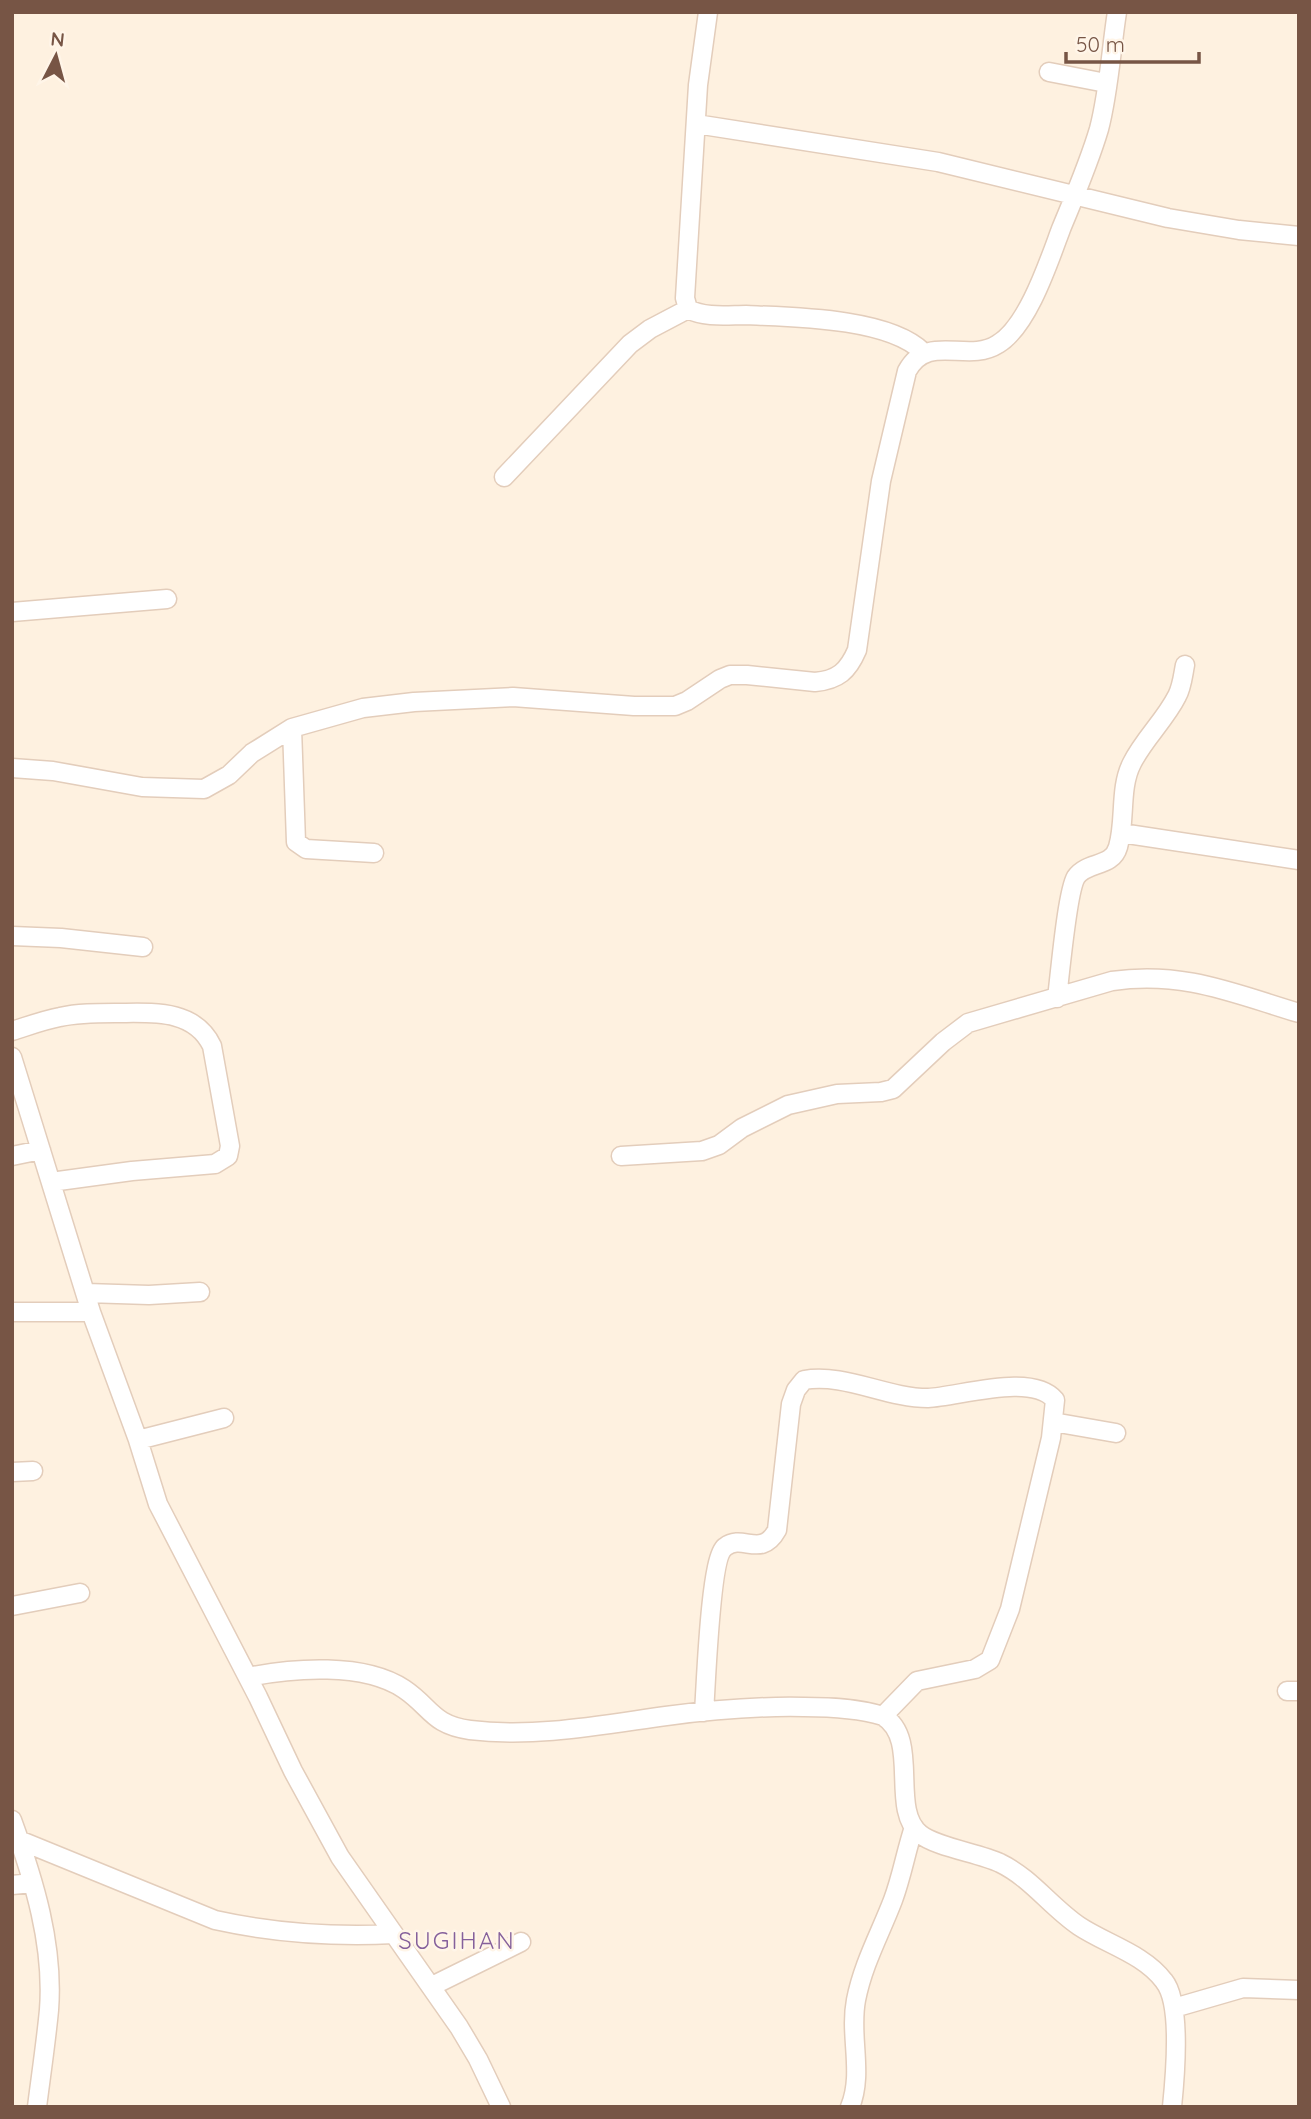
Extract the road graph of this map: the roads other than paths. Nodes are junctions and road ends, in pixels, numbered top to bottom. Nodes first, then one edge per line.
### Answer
1 (708, 12) edge
2 (1117, 12) edge
3 (1049, 72) dead end
4 (1106, 83) junction
5 (696, 124) junction
6 (1077, 194) junction
7 (1299, 236) edge
8 (688, 309) junction
9 (923, 352) junction
10 (504, 477) dead end
11 (167, 599) dead end
12 (12, 612) edge
13 (1185, 665) dead end
14 (292, 728) junction
15 (12, 768) edge
16 (1121, 833) junction
17 (374, 853) dead end
18 (1299, 860) edge
19 (12, 936) edge
20 (143, 947) dead end
21 (1058, 998) junction
22 (1299, 1013) edge
23 (12, 1031) edge
24 (12, 1057) edge
25 (41, 1150) junction
26 (12, 1156) edge
27 (621, 1156) dead end
28 (51, 1182) junction
29 (200, 1292) dead end
30 (86, 1293) junction
31 (12, 1312) edge
32 (91, 1312) junction
33 (224, 1418) dead end
34 (1053, 1422) junction
35 (1116, 1433) dead end
36 (138, 1440) junction
37 (33, 1471) dead end
38 (12, 1472) edge
39 (80, 1593) dead end
40 (12, 1606) edge
41 (248, 1677) junction
42 (704, 1712) junction
43 (883, 1716) junction
44 (12, 1820) edge
45 (914, 1827) junction
46 (19, 1840) junction
47 (32, 1882) junction
48 (12, 1885) edge
49 (394, 1934) junction
50 (521, 1942) dead end
51 (432, 1986) junction
52 (1299, 1990) edge
53 (1174, 2008) junction
54 (37, 2107) edge
55 (500, 2107) edge
56 (850, 2107) edge
57 (1172, 2107) edge

1 - 5 street
2 - 4 street
3 - 4 street
4 - 6 street
5 - 6 street
5 - 8 street
6 - 7 street
6 - 9 street
8 - 9 street
8 - 10 street
9 - 14 street
11 - 12 street
13 - 16 street
14 - 15 street
14 - 17 street
16 - 18 street
16 - 21 street
19 - 20 street
21 - 22 street
21 - 27 street
23 - 28 street
24 - 25 street
25 - 26 street
25 - 28 street
28 - 30 street
29 - 30 street
30 - 32 street
31 - 32 street
32 - 36 street
33 - 36 street
34 - 35 street
34 - 42 street
34 - 43 street
36 - 41 street
37 - 38 street
39 - 40 street
41 - 42 street
41 - 49 street
42 - 43 street
43 - 45 street
44 - 46 street
45 - 53 street
45 - 56 street
46 - 47 street
46 - 49 street
47 - 48 street
47 - 54 street
49 - 51 street
50 - 51 street
51 - 55 street
52 - 53 street
53 - 57 street

